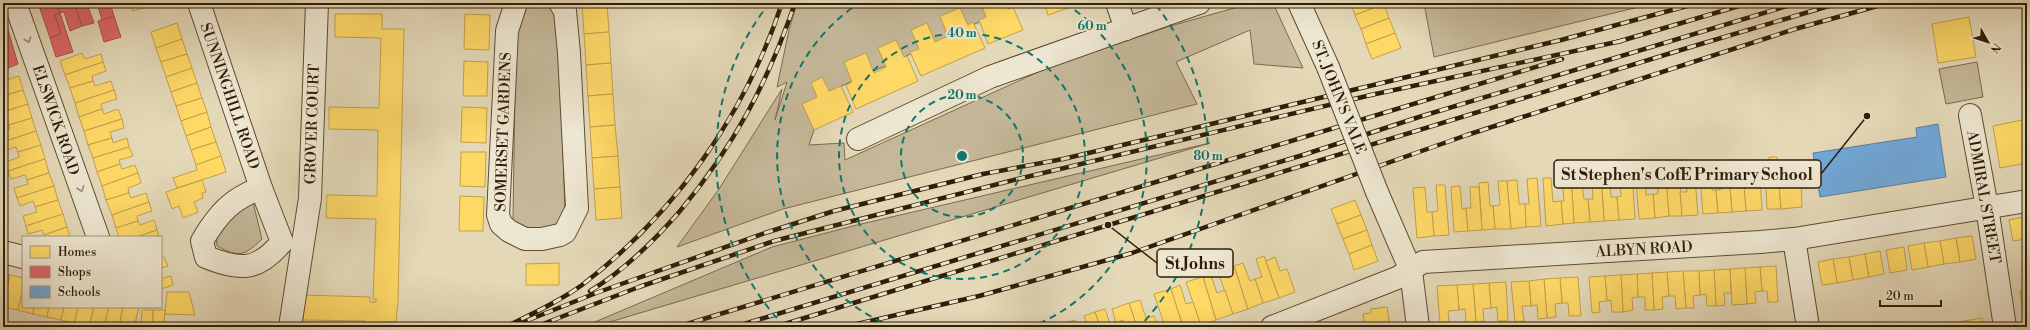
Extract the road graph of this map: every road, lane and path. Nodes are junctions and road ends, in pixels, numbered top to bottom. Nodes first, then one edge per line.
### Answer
1 (15, 3) edge
2 (199, 3) edge
3 (317, 3) edge
4 (516, 3) edge
5 (560, 3) edge
6 (1117, 3) edge
7 (1199, 3) edge
8 (1299, 3) edge
9 (1126, 29) junction
10 (1970, 115) dead end
11 (858, 139) dead end
12 (261, 188) junction
13 (2027, 201) edge
14 (1987, 207) junction
15 (98, 236) edge
16 (1794, 239) junction
17 (292, 243) junction
18 (3, 252) edge
19 (22, 257) edge
20 (1411, 271) junction
21 (290, 327) edge
22 (1272, 327) edge
23 (1418, 327) edge
24 (1808, 327) edge
25 (2005, 327) edge

1 -> 15 street, ELSWICK ROAD
2 - 12 street, SUNNINGHILL ROAD
3 - 17 street, GROVER COURT
4 - 5 street, SOMERSET GARDENS
6 - 9 street
7 - 9 street
8 - 20 street, ST. JOHN'S VALE, bridge
9 - 11 street
10 - 14 street, ADMIRAL STREET
12 - 17 street, SUNNINGHILL ROAD
12 - 17 street, SUNNINGHILL ROAD
13 - 14 street, ALBYN ROAD
14 - 16 street, ALBYN ROAD
14 - 25 street, ADMIRAL STREET
16 - 20 street, ALBYN ROAD
16 - 24 street
17 - 21 street, GROVER COURT
18 - 19 street
20 - 22 street, ALBYN ROAD
20 - 23 street, ST. JOHN'S VALE

